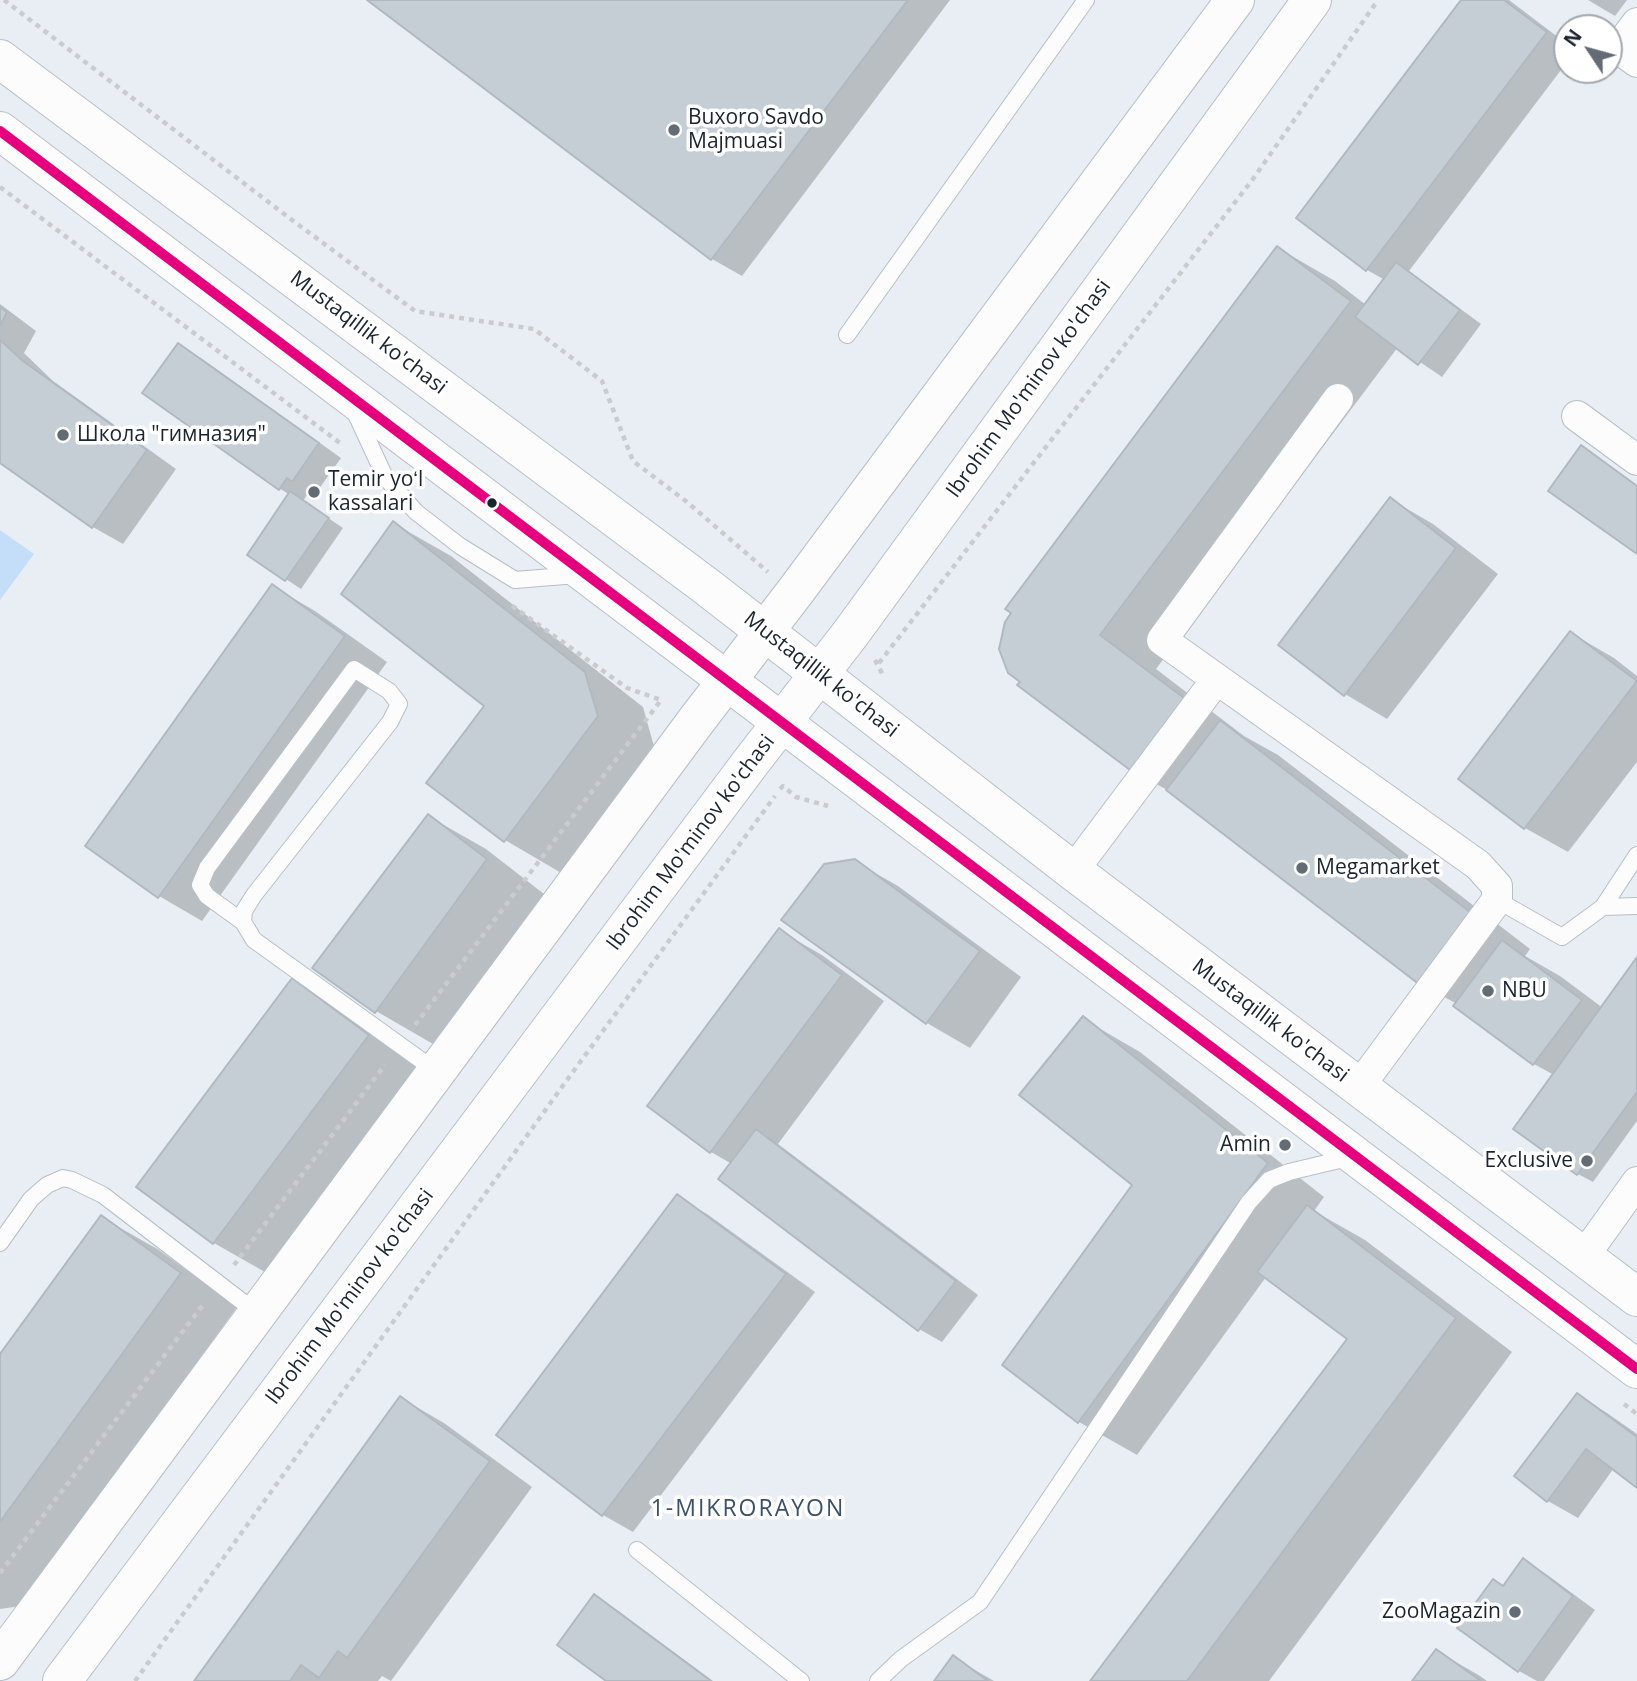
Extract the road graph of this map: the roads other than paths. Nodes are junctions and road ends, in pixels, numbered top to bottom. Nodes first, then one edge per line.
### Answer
1 (1086, 0) edge
2 (1236, 0) edge
3 (1312, 0) edge
4 (1637, 23) edge
5 (0, 59) edge
6 (1637, 62) edge
7 (0, 131) edge
8 (847, 335) dead end
9 (346, 392) junction
10 (1338, 399) dead end
11 (1577, 416) dead end
12 (1637, 460) edge
13 (586, 575) junction
14 (764, 631) junction
15 (820, 673) junction
16 (1216, 680) junction
17 (727, 681) junction
18 (782, 723) junction
19 (1637, 855) edge
20 (1073, 871) junction
21 (1497, 900) junction
22 (1603, 906) junction
23 (1637, 906) edge
24 (243, 922) junction
25 (436, 1071) junction
26 (1358, 1088) junction
27 (1354, 1156) junction
28 (1637, 1182) edge
29 (0, 1243) edge
30 (1584, 1256) junction
31 (1637, 1297) edge
32 (257, 1313) junction
33 (1637, 1369) edge
34 (637, 1550) dead end
35 (0, 1661) edge
36 (62, 1681) edge
37 (801, 1681) edge
38 (878, 1681) edge

1 - 8 lane
2 - 14 main road
3 - 15 main road, Ibrohim Mo'minov ko'chasi
4 - 6 street
5 - 14 main road, Mustaqillik ko'chasi
7 - 9 main road
9 - 13 main road
9 - 13 lane
10 - 16 street
11 - 12 street
13 - 17 main road
14 - 15 main road, Mustaqillik ko'chasi
14 - 17 main road
15 - 18 main road, Ibrohim Mo'minov ko'chasi
15 - 20 main road, Mustaqillik ko'chasi
16 - 20 street
16 - 21 street
17 - 18 main road
17 - 25 main road
18 - 27 main road
18 - 36 main road, Ibrohim Mo'minov ko'chasi
19 - 22 lane
20 - 26 main road, Mustaqillik ko'chasi
21 - 22 lane
21 - 26 street
22 - 23 lane
24 - 24 lane
24 - 25 lane
25 - 32 main road
26 - 30 main road, Mustaqillik ko'chasi
27 - 33 main road
27 - 38 lane
28 - 30 street
29 - 32 lane
30 - 31 main road, Mustaqillik ko'chasi
32 - 35 main road
34 - 37 lane

